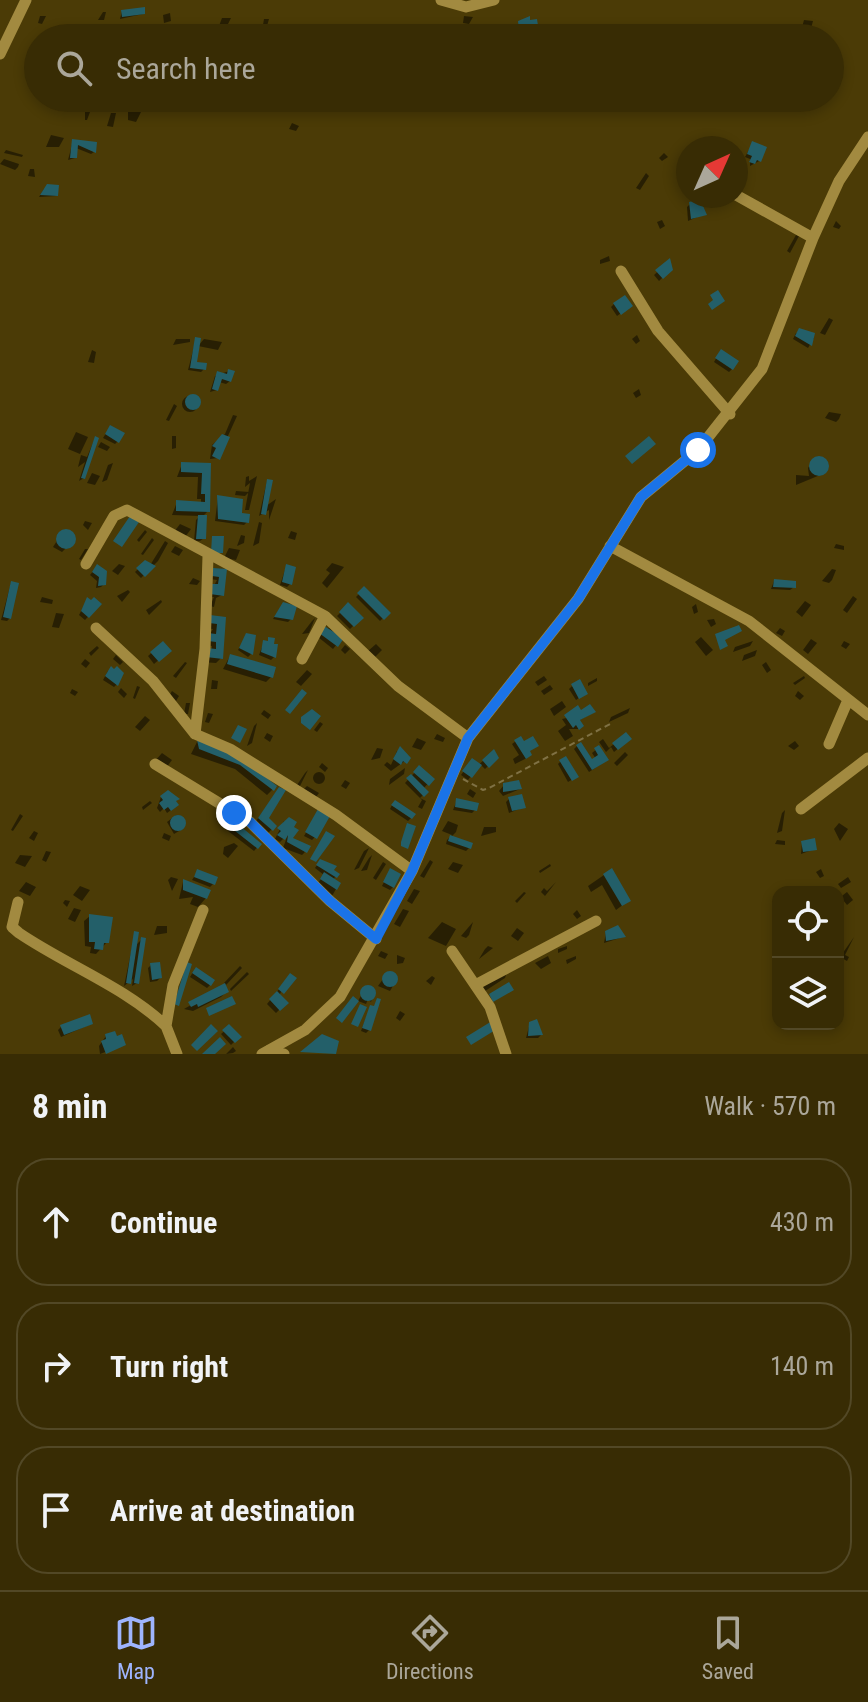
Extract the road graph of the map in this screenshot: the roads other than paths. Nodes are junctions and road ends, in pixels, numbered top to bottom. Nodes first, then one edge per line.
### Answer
1 (26, 0) edge
2 (441, 0) edge
3 (494, 0) edge
4 (0, 54) edge
5 (868, 137) edge
6 (748, 202) edge
7 (813, 238) junction
8 (621, 271) dead end
9 (730, 414) junction
10 (610, 546) junction
11 (208, 556) junction
12 (86, 564) dead end
13 (325, 616) junction
14 (96, 628) dead end
15 (302, 659) dead end
16 (848, 700) junction
17 (868, 715) edge
18 (195, 734) junction
19 (468, 738) junction
20 (829, 744) dead end
21 (868, 758) edge
22 (155, 764) dead end
23 (801, 809) dead end
24 (412, 871) junction
25 (18, 902) dead end
26 (203, 910) dead end
27 (596, 921) dead end
28 (6, 926) edge
29 (376, 939) junction
30 (452, 951) dead end
31 (477, 984) junction
32 (166, 1026) junction
33 (265, 1052) edge
34 (177, 1054) edge
35 (284, 1054) edge
36 (506, 1054) edge

1 - 4 street
2 - 3 street
5 - 7 street
6 - 7 street
7 - 9 street
8 - 9 street
9 - 10 street
10 - 16 street
10 - 19 street
11 - 12 street
11 - 13 street
11 - 18 street
13 - 15 street
13 - 19 street
14 - 18 street
16 - 17 street
16 - 20 street
18 - 24 street
19 - 24 street
21 - 23 street
22 - 29 street
24 - 29 street
25 - 28 street
26 - 32 street
27 - 31 street
28 - 32 street
29 - 33 street
30 - 31 street
31 - 36 street
32 - 34 street
33 - 35 street

